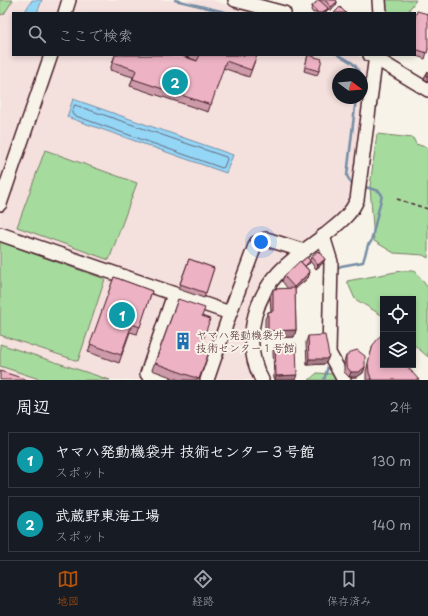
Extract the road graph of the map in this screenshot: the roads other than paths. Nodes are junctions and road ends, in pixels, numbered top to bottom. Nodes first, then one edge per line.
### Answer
1 (69, 0) edge
2 (235, 0) edge
3 (379, 0) edge
4 (282, 8) edge
5 (65, 12) edge
6 (380, 12) edge
7 (51, 56) edge
8 (374, 56) edge
9 (428, 90) edge
10 (0, 204) edge
11 (0, 234) edge
12 (324, 236) junction
13 (304, 251) junction
14 (174, 294) junction
15 (230, 312) junction
16 (164, 380) edge
17 (207, 380) edge
18 (262, 380) edge
19 (344, 380) edge

1 - 5 street
2 - 4 street
3 - 6 street
7 - 10 street
8 - 9 street
8 - 12 street
11 - 14 street
12 - 13 street
12 - 19 street
13 - 15 street
13 - 18 street
14 - 15 street
14 - 16 street
15 - 17 street

